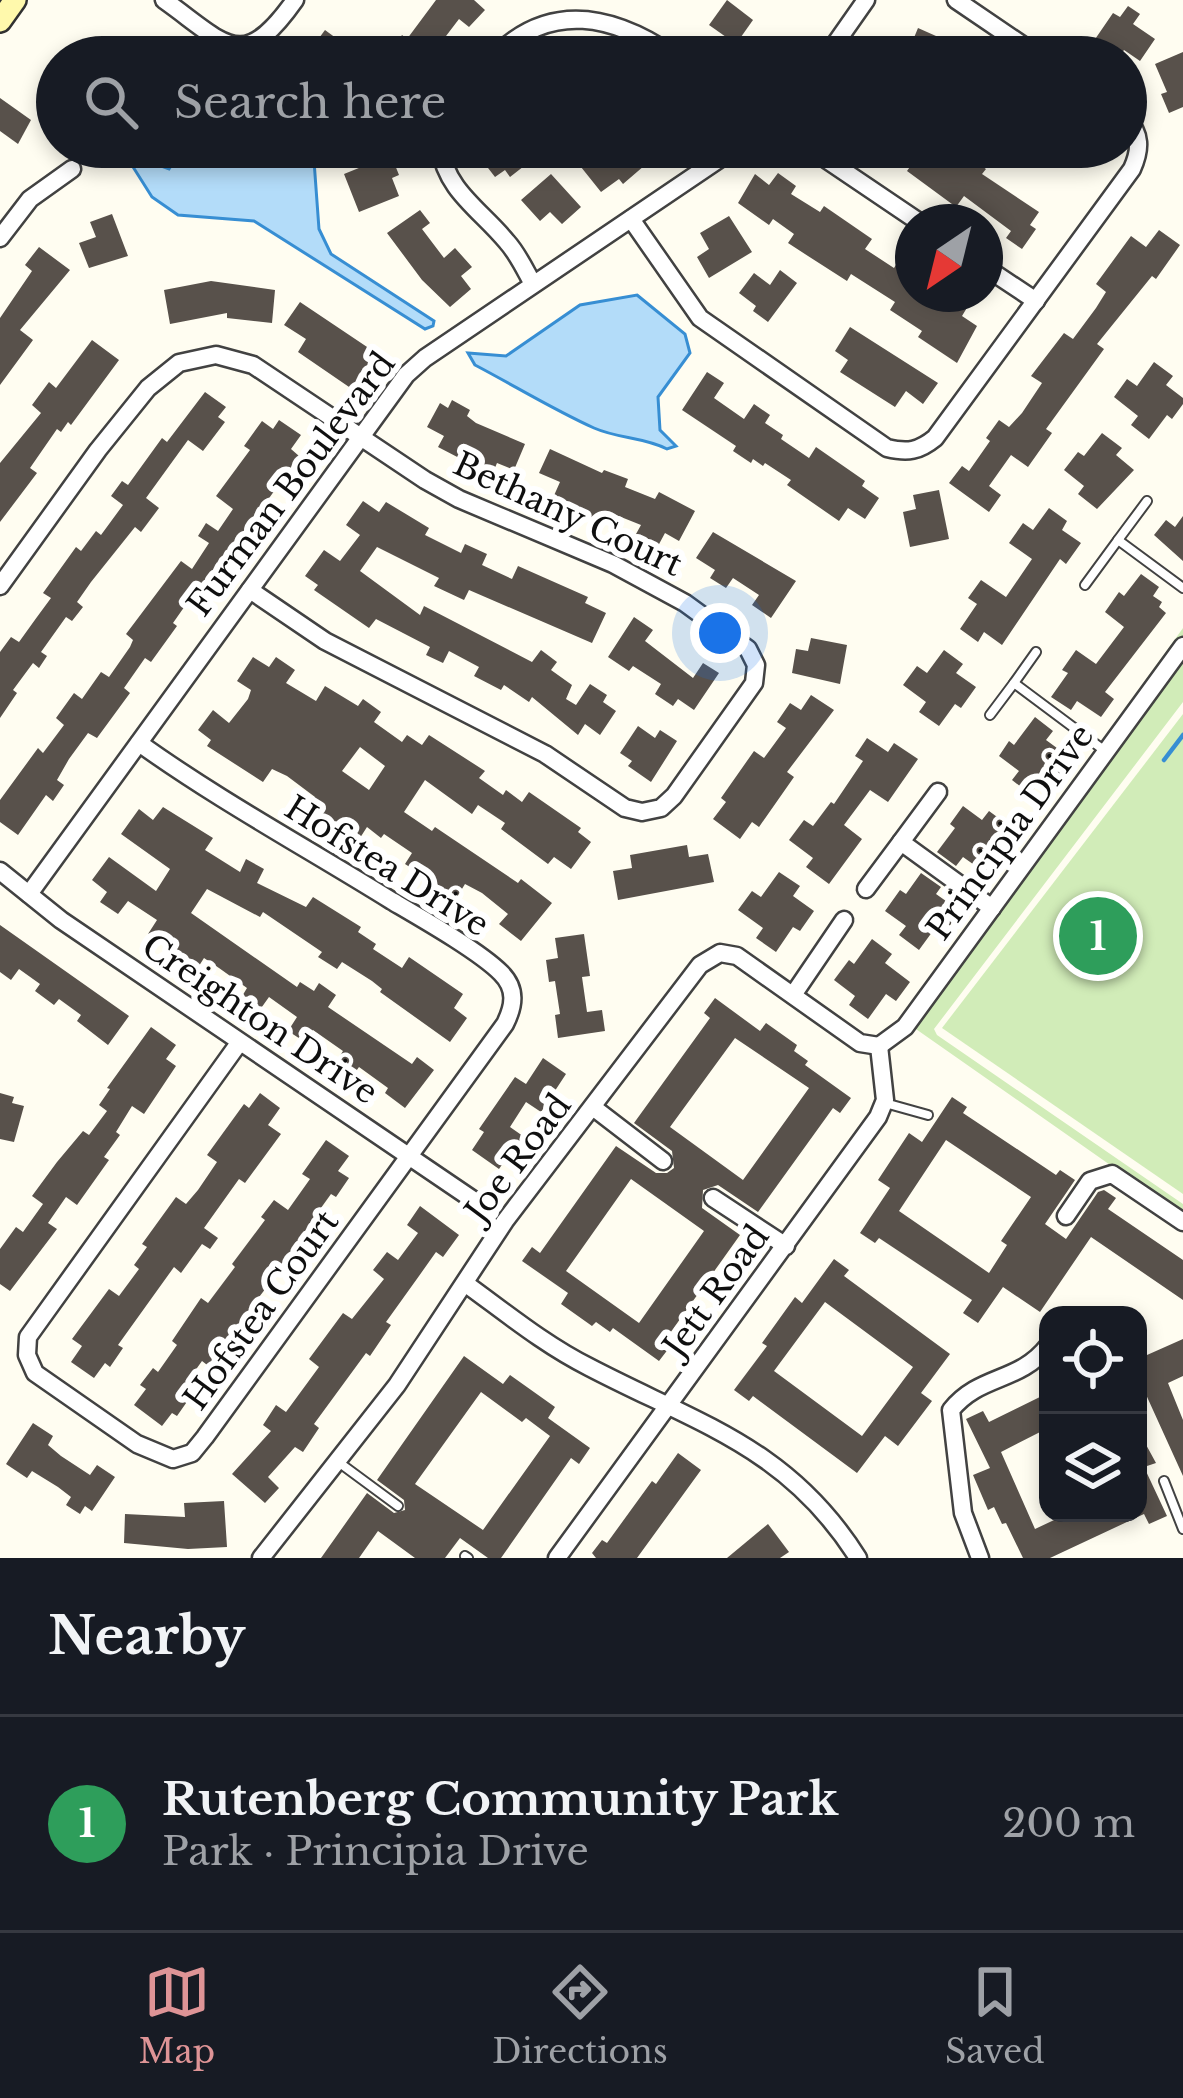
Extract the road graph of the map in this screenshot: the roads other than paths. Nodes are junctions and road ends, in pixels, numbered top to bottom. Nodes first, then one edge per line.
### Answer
1 (15, 0) edge
2 (164, 0) edge
3 (296, 0) edge
4 (866, 0) edge
5 (956, 0) edge
6 (0, 21) edge
7 (214, 36) edge
8 (264, 36) edge
9 (520, 36) edge
10 (642, 36) edge
11 (841, 36) edge
12 (1009, 36) edge
13 (447, 168) edge
14 (706, 168) edge
15 (839, 168) edge
16 (1129, 168) edge
17 (72, 170) dead end
18 (895, 206) edge
19 (631, 219) junction
20 (0, 238) edge
21 (1003, 278) edge
22 (533, 284) junction
23 (1036, 301) junction
24 (359, 436) junction
25 (1147, 501) dead end
26 (1118, 540) junction
27 (1085, 585) dead end
28 (0, 586) edge
29 (1183, 587) edge
30 (250, 590) junction
31 (1183, 646) edge
32 (1036, 652) dead end
33 (1014, 683) junction
34 (990, 715) dead end
35 (139, 743) junction
36 (1106, 752) junction
37 (938, 792) dead end
38 (901, 842) junction
39 (0, 871) edge
40 (866, 889) dead end
41 (29, 894) junction
42 (992, 908) junction
43 (844, 920) dead end
44 (793, 994) junction
45 (239, 1043) junction
46 (879, 1046) junction
47 (466, 1078) joint
48 (884, 1102) junction
49 (594, 1108) junction
50 (928, 1115) dead end
51 (410, 1155) junction
52 (663, 1161) dead end
53 (713, 1198) dead end
54 (491, 1212) dead end
55 (1066, 1216) dead end
56 (1183, 1222) edge
57 (786, 1246) junction
58 (466, 1284) junction
59 (1039, 1357) edge
60 (669, 1405) junction
61 (336, 1460) junction
62 (1164, 1481) dead end
63 (398, 1506) dead end
64 (1183, 1529) edge
65 (566, 1555) edge
66 (261, 1558) edge
67 (858, 1558) edge
68 (980, 1558) edge

1 - 6 street
2 - 7 street
3 - 8 street
4 - 11 street
5 - 12 street
9 - 10 street
13 - 22 street
14 - 19 street, Furman Boulevard
15 - 18 street
16 - 23 street
17 - 20 street
19 - 22 street, Furman Boulevard
19 - 23 street
21 - 23 street
22 - 24 street, Furman Boulevard
24 - 28 street, Bethany Court
24 - 30 street, Furman Boulevard
24 - 30 street, Bethany Court
25 - 26 lane
26 - 27 lane
26 - 29 lane
30 - 35 street, Furman Boulevard
31 - 36 street, Principia Drive
32 - 33 lane
33 - 34 lane
33 - 36 lane
35 - 41 street, Furman Boulevard
35 - 47 street, Hofstea Drive
36 - 42 street, Principia Drive
37 - 38 street
38 - 40 street
38 - 42 street
39 - 41 street, Creighton Drive
41 - 45 street, Creighton Drive
42 - 46 street, Principia Drive
43 - 44 street
44 - 46 street, Joe Road
44 - 49 street, Joe Road
45 - 51 street, Creighton Drive
45 - 51 street, Hofstea Court
46 - 48 street
47 - 51 street, Hofstea Court
48 - 50 lane
48 - 57 street, Jett Road
49 - 52 street
49 - 58 street, Joe Road
51 - 54 street, Creighton Drive
53 - 57 street
55 - 56 street
57 - 60 street, Jett Road
58 - 60 street
58 - 61 street, Joe Road
59 - 68 street
60 - 65 street, Jett Road
60 - 67 street
61 - 63 lane
61 - 66 street, Joe Road
62 - 64 lane

